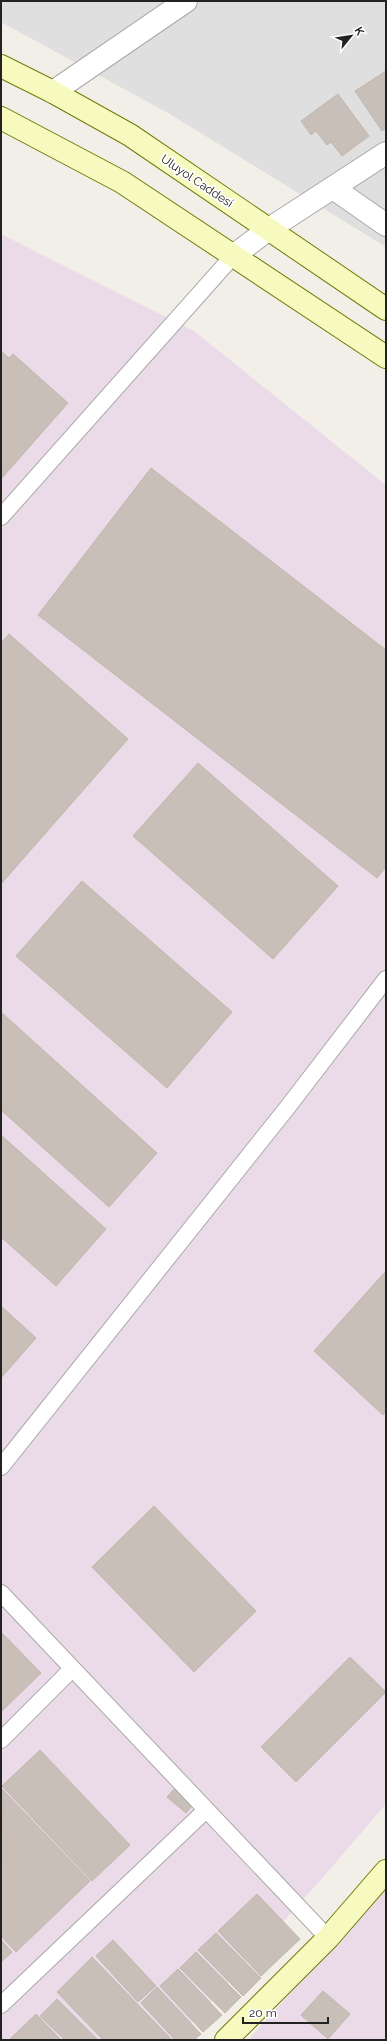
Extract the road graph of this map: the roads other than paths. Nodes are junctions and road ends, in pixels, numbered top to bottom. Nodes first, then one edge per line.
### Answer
1 (186, 1) edge
2 (1, 66) edge
3 (53, 92) junction
4 (1, 118) edge
5 (386, 153) edge
6 (333, 188) junction
7 (386, 225) edge
8 (270, 229) junction
9 (233, 256) junction
10 (386, 309) edge
11 (386, 357) edge
12 (1, 517) edge
13 (386, 979) edge
14 (1, 1467) edge
15 (1, 1593) edge
16 (72, 1669) junction
17 (1, 1740) edge
18 (206, 1810) junction
19 (386, 1871) edge
20 (328, 1938) junction
21 (1, 2005) edge
22 (226, 2040) edge

1 - 3 street
2 - 3 main road, Uluyol Caddesi
3 - 8 main road, Uluyol Caddesi
4 - 9 main road
5 - 6 street
6 - 7 street
6 - 8 street
8 - 9 street
8 - 10 main road, Uluyol Caddesi
9 - 11 main road
9 - 12 lane
13 - 14 lane
15 - 16 lane
16 - 17 lane
16 - 18 lane
18 - 20 lane
18 - 21 lane
19 - 20 main road
20 - 22 main road

